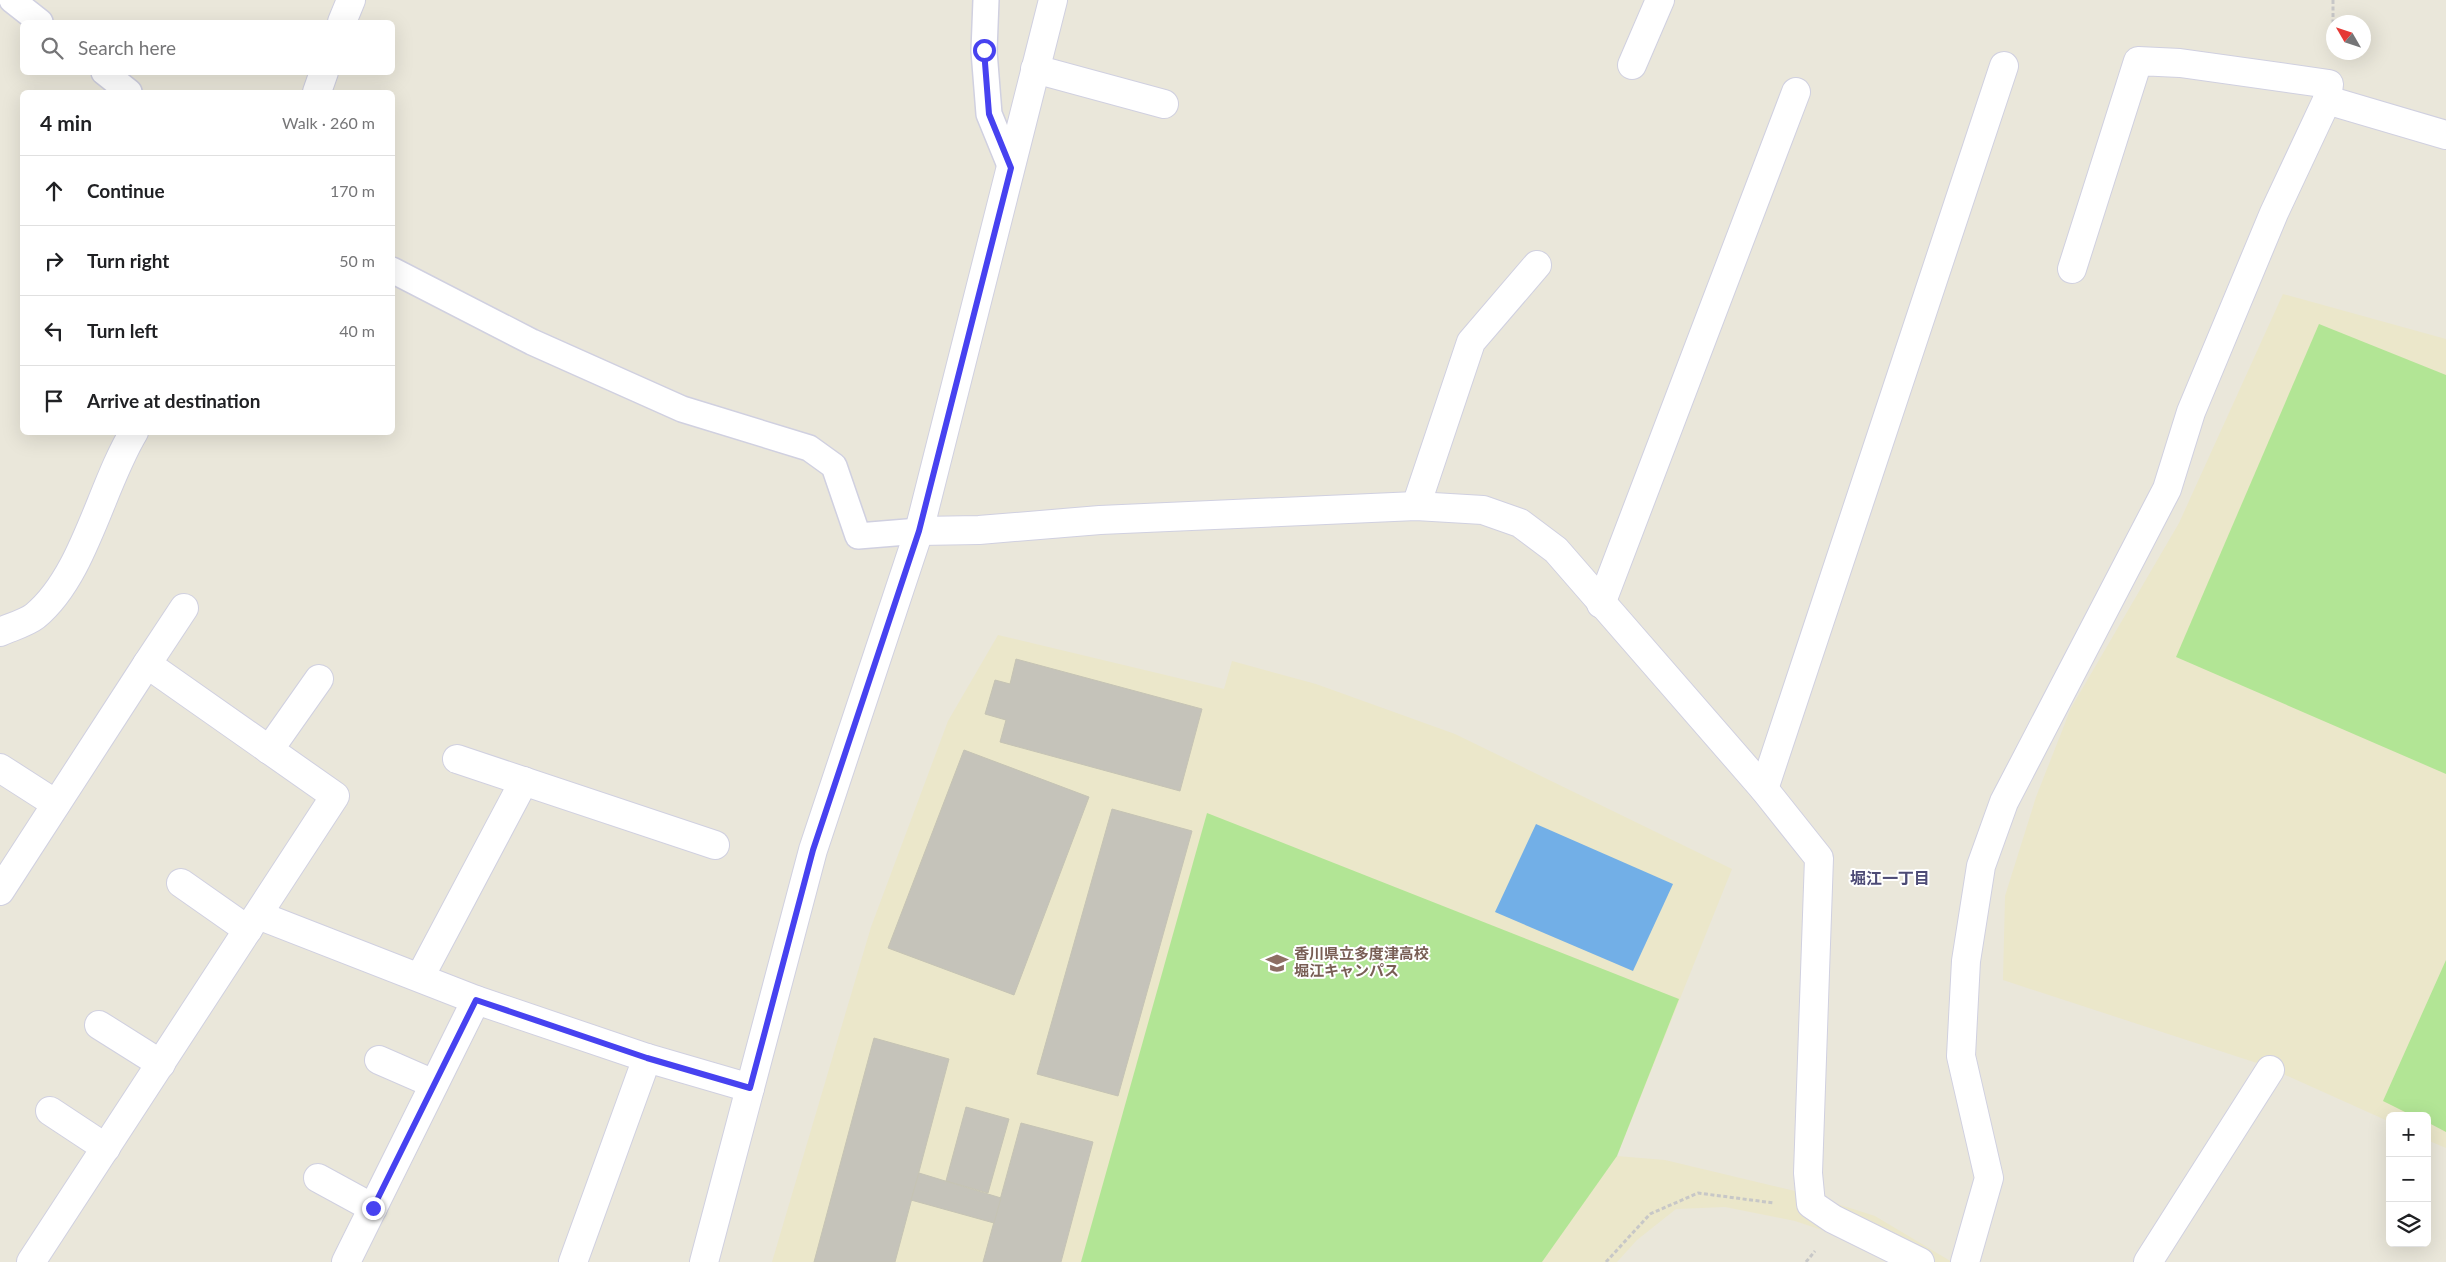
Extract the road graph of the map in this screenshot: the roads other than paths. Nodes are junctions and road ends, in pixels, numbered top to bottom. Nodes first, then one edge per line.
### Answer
1 (12, 0) edge
2 (351, 0) edge
3 (986, 0) edge
4 (1053, 0) edge
5 (1660, 0) edge
6 (37, 20) edge
7 (343, 20) edge
8 (1632, 65) dead end
9 (2004, 66) dead end
10 (1036, 69) junction
11 (108, 75) edge
12 (323, 75) edge
13 (126, 90) edge
14 (318, 90) edge
15 (1796, 92) dead end
16 (2327, 100) junction
17 (1164, 104) dead end
18 (2446, 135) edge
19 (1011, 168) junction
20 (1538, 266) dead end
21 (2072, 269) dead end
22 (395, 272) edge
23 (133, 435) edge
24 (1416, 506) junction
25 (919, 531) junction
26 (1601, 604) junction
27 (184, 608) dead end
28 (0, 632) edge
29 (147, 664) junction
30 (319, 678) dead end
31 (269, 750) junction
32 (458, 759) dead end
33 (0, 768) edge
34 (524, 781) junction
35 (1764, 789) junction
36 (56, 804) junction
37 (715, 845) dead end
38 (181, 883) dead end
39 (0, 891) edge
40 (253, 923) junction
41 (420, 977) junction
42 (476, 1000) junction
43 (100, 1025) dead end
44 (647, 1058) junction
45 (379, 1060) dead end
46 (161, 1064) junction
47 (2270, 1070) dead end
48 (434, 1084) junction
49 (750, 1088) junction
50 (50, 1111) dead end
51 (106, 1148) junction
52 (318, 1178) dead end
53 (373, 1208) junction
54 (31, 1262) edge
55 (346, 1262) edge
56 (573, 1262) edge
57 (704, 1262) edge
58 (1920, 1262) edge
59 (1965, 1262) edge
60 (2148, 1262) edge

1 - 6 lane
2 - 7 street
3 - 19 lane
4 - 10 street
5 - 8 street
9 - 35 street
10 - 17 street
10 - 19 street
11 - 13 lane
12 - 14 street
15 - 26 street
16 - 18 street
16 - 21 street
16 - 59 street
19 - 25 street
20 - 24 street
22 - 25 lane
23 - 28 street
24 - 25 street
24 - 26 street
25 - 49 street
26 - 35 street
27 - 29 street
29 - 31 street
29 - 36 street
30 - 31 street
31 - 40 street
32 - 34 street
33 - 36 street
34 - 37 street
34 - 41 street
35 - 58 street
36 - 39 street
38 - 40 street
40 - 41 street
40 - 46 street
41 - 42 street
42 - 44 street
42 - 48 street
43 - 46 street
44 - 49 street
44 - 56 street
45 - 48 street
46 - 51 street
47 - 60 street
48 - 53 street
49 - 57 street
50 - 51 street
51 - 54 street
52 - 53 street
53 - 55 street

